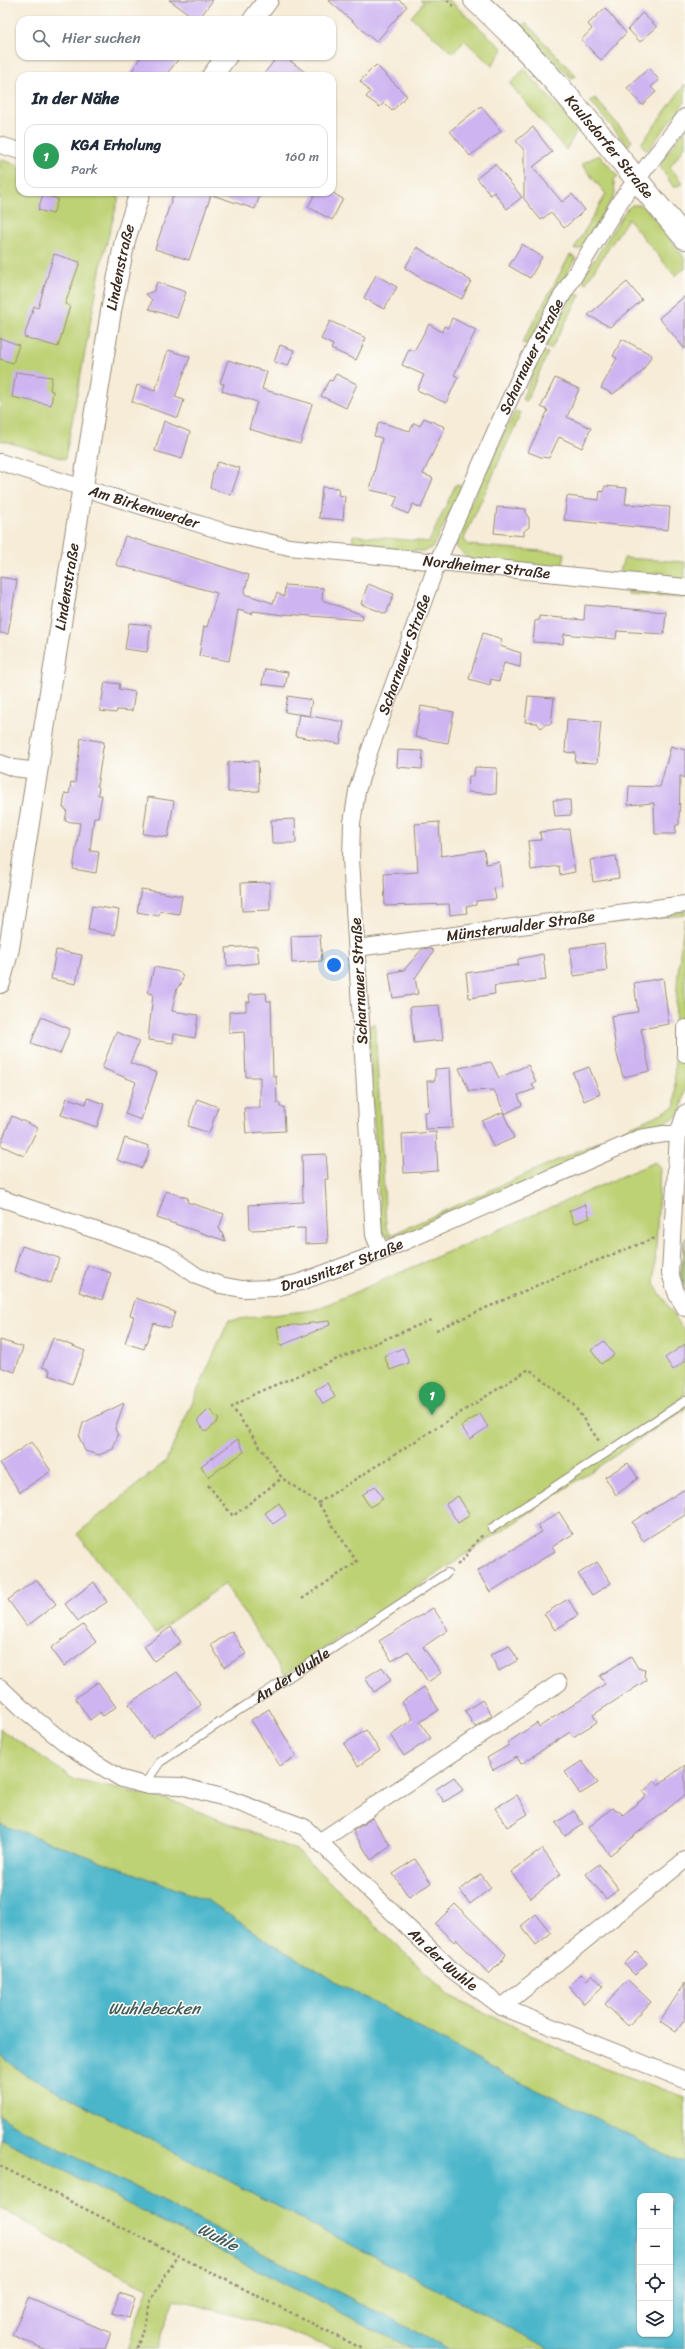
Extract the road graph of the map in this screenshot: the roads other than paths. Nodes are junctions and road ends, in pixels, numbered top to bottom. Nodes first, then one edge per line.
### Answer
1 (268, 0) edge
2 (475, 0) edge
3 (256, 16) edge
4 (224, 60) edge
5 (215, 72) edge
6 (685, 117) edge
7 (0, 145) edge
8 (16, 150) edge
9 (637, 180) junction
10 (139, 196) edge
11 (685, 238) edge
12 (0, 462) edge
13 (82, 487) junction
14 (289, 548) joint
15 (438, 561) junction
16 (685, 587) edge
17 (0, 763) edge
18 (37, 771) junction
19 (685, 904) edge
20 (357, 948) junction
21 (0, 983) edge
22 (685, 1028) edge
23 (685, 1054) edge
24 (685, 1113) edge
25 (678, 1134) junction
26 (0, 1198) edge
27 (381, 1252) junction
28 (685, 1308) edge
29 (685, 1401) edge
30 (492, 1528) road end
31 (447, 1573) road end
32 (559, 1683) dead end
33 (0, 1687) edge
34 (144, 1785) junction
35 (319, 1842) junction
36 (685, 1860) edge
37 (502, 2007) junction
38 (685, 2080) edge

1 - 3 street
2 - 9 main road, Kaulsdorfer Straße
4 - 5 street
6 - 9 street, Scharnauer Straße
7 - 8 street
9 - 11 main road, Kaulsdorfer Straße
9 - 15 street, Scharnauer Straße
10 - 13 street, Lindenstraße
12 - 13 street, Am Birkenwerder
13 - 14 street, Am Birkenwerder
13 - 18 street, Lindenstraße
14 - 15 street, Nordheimer Straße
15 - 16 street, Nordheimer Straße
15 - 20 street, Scharnauer Straße
17 - 18 street
18 - 21 street, Lindenstraße
19 - 20 street, Münsterwalder Straße
20 - 27 street, Scharnauer Straße
22 - 23 street
24 - 25 street
25 - 27 street, Drausnitzer Straße
25 - 28 street
26 - 27 street, Drausnitzer Straße
29 - 30 lane
31 - 34 lane, An der Wuhle
32 - 35 street
33 - 34 street, An der Wuhle
34 - 35 street, An der Wuhle
35 - 37 street, An der Wuhle
36 - 37 street
37 - 38 street, An der Wuhle

